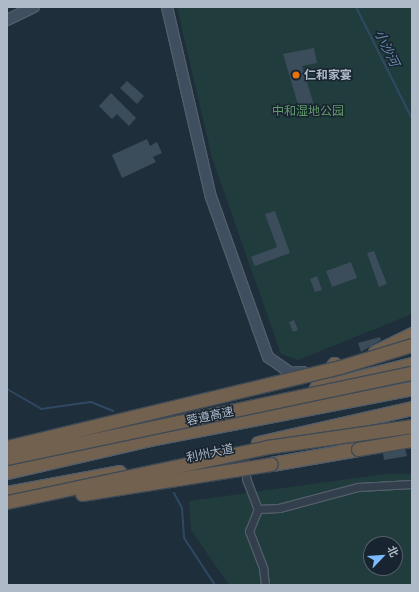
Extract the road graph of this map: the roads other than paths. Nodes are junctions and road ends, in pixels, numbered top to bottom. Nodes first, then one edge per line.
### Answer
1 (34, 7) edge
2 (167, 7) edge
3 (7, 20) edge
4 (412, 334) edge
5 (412, 345) edge
6 (375, 352) joint
7 (335, 362) junction
8 (412, 364) edge
9 (412, 374) edge
10 (316, 388) junction
11 (412, 388) edge
12 (412, 408) edge
13 (285, 412) junction
14 (412, 426) edge
15 (412, 435) edge
16 (390, 440) junction
17 (412, 440) edge
18 (262, 442) junction
19 (412, 445) edge
20 (241, 446) junction
21 (7, 447) edge
22 (7, 458) edge
23 (7, 472) edge
24 (412, 484) edge
25 (7, 493) edge
26 (7, 503) edge
27 (258, 509) junction
28 (265, 585) edge

1 - 3 main road
2 - 7 main road
4 - 6 highway
5 - 21 highway, bridge
6 - 7 main road
7 - 10 highway
8 - 10 highway
9 - 22 highway, 蓉遵高速, bridge
10 - 13 highway
11 - 13 highway, 利州大道
12 - 18 highway, 利州大道
13 - 23 highway, 利州大道
14 - 26 highway, bridge
15 - 16 highway
16 - 18 highway
16 - 19 highway
17 - 26 highway, bridge
18 - 20 highway, 利州大道
20 - 25 highway, 利州大道
20 - 27 street
24 - 27 street
27 - 28 street

